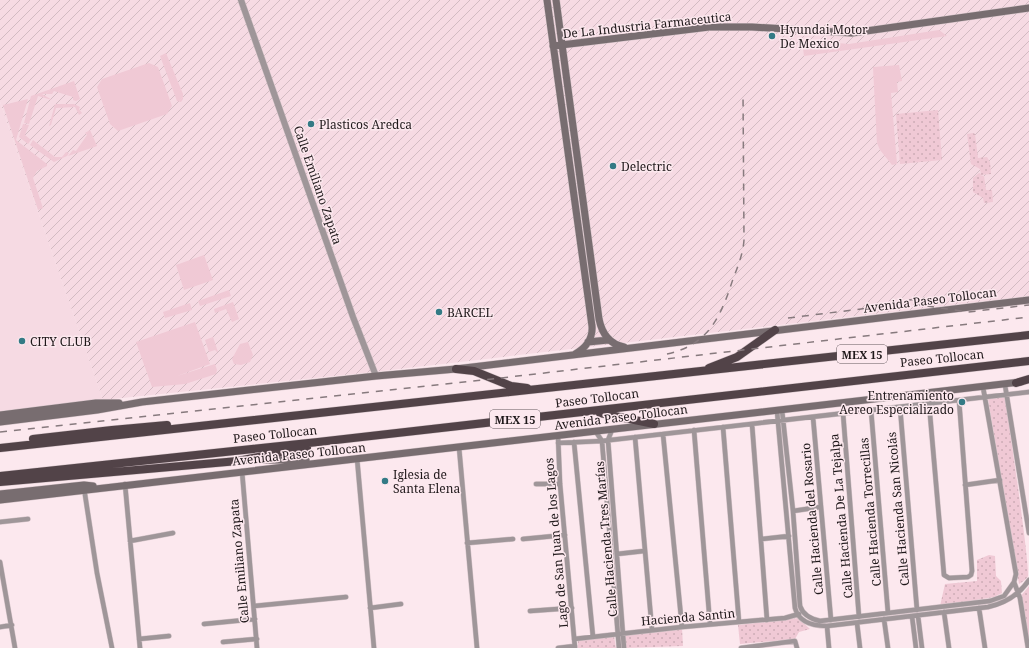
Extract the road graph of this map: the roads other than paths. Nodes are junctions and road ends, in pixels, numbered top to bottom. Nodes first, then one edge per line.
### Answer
1 (241, 0) edge
2 (547, 0) edge
3 (556, 0) edge
4 (1029, 8) edge
5 (553, 46) junction
6 (562, 46) junction
7 (571, 174) junction
8 (579, 174) junction
9 (585, 248) junction
10 (590, 285) junction
11 (1029, 300) edge
12 (775, 330) junction
13 (1029, 336) edge
14 (608, 340) junction
15 (588, 342) junction
16 (626, 348) junction
17 (571, 355) junction
18 (1029, 361) edge
19 (456, 369) junction
20 (696, 373) junction
21 (376, 376) junction
22 (1029, 380) edge
23 (1016, 383) joint
24 (1005, 385) junction
25 (992, 386) junction
26 (983, 387) junction
27 (540, 390) junction
28 (1029, 392) edge
29 (1006, 394) junction
30 (993, 396) junction
31 (984, 397) junction
32 (958, 400) junction
33 (142, 402) junction
34 (928, 403) junction
35 (900, 407) junction
36 (779, 410) junction
37 (871, 410) junction
38 (583, 411) junction
39 (843, 413) junction
40 (0, 415) edge
41 (813, 417) junction
42 (781, 420) junction
43 (0, 422) edge
44 (654, 424) junction
45 (752, 424) junction
46 (197, 427) junction
47 (723, 427) junction
48 (612, 430) junction
49 (694, 430) junction
50 (596, 432) junction
51 (663, 434) junction
52 (635, 437) junction
53 (558, 440) junction
54 (608, 440) junction
55 (602, 441) junction
56 (318, 442) junction
57 (574, 442) junction
58 (0, 444) edge
59 (459, 447) junction
60 (0, 448) edge
61 (357, 458) junction
62 (238, 461) junction
63 (325, 461) junction
64 (242, 471) junction
65 (0, 476) edge
66 (787, 478) junction
67 (1000, 480) junction
68 (0, 482) edge
69 (125, 484) junction
70 (536, 484) dead end
71 (560, 484) junction
72 (966, 485) junction
73 (84, 488) junction
74 (0, 494) edge
75 (0, 500) edge
76 (820, 508) junction
77 (614, 511) junction
78 (793, 511) junction
79 (608, 512) junction
80 (28, 519) dead end
81 (0, 522) edge
82 (173, 533) dead end
83 (1029, 533) edge
84 (565, 535) junction
85 (789, 536) junction
86 (513, 539) dead end
87 (523, 539) dead end
88 (761, 539) junction
89 (130, 541) junction
90 (467, 543) junction
91 (644, 551) junction
92 (617, 554) junction
93 (796, 559) junction
94 (791, 560) junction
95 (0, 562) edge
96 (1029, 580) edge
97 (1014, 582) junction
98 (619, 583) junction
99 (613, 584) junction
100 (1018, 593) junction
101 (346, 597) dead end
102 (7, 599) junction
103 (0, 600) edge
104 (401, 604) dead end
105 (957, 605) junction
106 (254, 606) junction
107 (370, 608) junction
108 (572, 608) junction
109 (979, 608) junction
110 (917, 610) junction
111 (958, 610) junction
112 (530, 611) dead end
113 (802, 612) junction
114 (944, 612) junction
115 (888, 613) junction
116 (797, 615) junction
117 (912, 616) junction
118 (918, 616) junction
119 (859, 617) junction
120 (869, 618) junction
121 (255, 619) junction
122 (768, 620) junction
123 (831, 620) junction
124 (884, 620) junction
125 (739, 622) junction
126 (857, 623) junction
127 (204, 624) dead end
128 (710, 624) junction
129 (12, 625) junction
130 (0, 626) edge
131 (827, 626) junction
132 (682, 627) junction
133 (652, 630) junction
134 (623, 633) junction
135 (618, 634) junction
136 (169, 636) dead end
137 (593, 637) junction
138 (139, 639) junction
139 (257, 639) junction
140 (574, 639) junction
141 (223, 642) dead end
142 (769, 646) edge
143 (575, 647) edge
144 (15, 648) edge
145 (112, 648) edge
146 (140, 648) edge
147 (257, 648) edge
148 (374, 648) edge
149 (477, 648) edge
150 (558, 648) edge
151 (619, 648) edge
152 (624, 648) edge
153 (742, 648) edge
154 (797, 648) edge
155 (829, 648) edge
156 (860, 648) edge
157 (888, 648) edge
158 (916, 648) edge
159 (922, 648) edge
160 (949, 648) edge
161 (985, 648) edge
162 (1028, 648) edge

1 - 21 street, Calle Emiliano Zapata
2 - 5 main road
3 - 6 main road
4 - 6 main road, De La Industria Farmaceutica
5 - 6 main road, De La Industria Farmaceutica
5 - 7 main road
6 - 8 main road
7 - 8 street
7 - 9 main road
8 - 9 main road
9 - 10 main road
10 - 14 main road
10 - 15 main road
11 - 12 main road, Avenida Paseo Tollocan
12 - 16 main road, Avenida Paseo Tollocan
12 - 20 highway
13 - 20 highway, Paseo Tollocan / MEX 15
14 - 15 main road
14 - 16 main road
15 - 17 main road
16 - 17 main road, Avenida Paseo Tollocan
17 - 19 main road, Avenida Paseo Tollocan
18 - 38 highway, Paseo Tollocan / MEX 15
19 - 21 main road, Avenida Paseo Tollocan
19 - 27 highway
20 - 27 highway, Paseo Tollocan / MEX 15
21 - 33 main road, Avenida Paseo Tollocan
22 - 23 highway
23 - 24 main road, Avenida Paseo Tollocan
24 - 25 main road, Avenida Paseo Tollocan
24 - 29 street
25 - 26 main road, Avenida Paseo Tollocan
25 - 30 street
26 - 31 street
26 - 36 main road, Avenida Paseo Tollocan
27 - 46 highway, Paseo Tollocan / MEX 15
28 - 29 street
29 - 30 street
29 - 83 street
30 - 31 street
31 - 32 street
31 - 67 street
32 - 34 street
32 - 72 street
33 - 40 main road, Avenida Paseo Tollocan
33 - 43 main road, Avenida Paseo Tollocan
34 - 35 street
34 - 72 street
35 - 37 street
35 - 110 street, Calle Hacienda San Nicolás
36 - 42 street
36 - 44 main road, Avenida Paseo Tollocan
37 - 39 street
37 - 115 street, Calle Hacienda Torrecillas
38 - 44 highway
38 - 56 highway, Paseo Tollocan / MEX 15
39 - 41 street
39 - 119 street, Calle Hacienda De La Tejalpa
41 - 42 street
41 - 76 street, Calle Hacienda del Rosario
42 - 45 street
42 - 66 street
44 - 48 main road, Avenida Paseo Tollocan
45 - 47 street
45 - 88 street
46 - 58 highway
46 - 60 highway, Paseo Tollocan / MEX 15
47 - 49 street
47 - 125 street
48 - 50 main road, Avenida Paseo Tollocan
48 - 54 street, Calle Hacienda Tres Marías
49 - 51 street
49 - 128 street
50 - 53 main road, Avenida Paseo Tollocan
50 - 55 street, Calle Hacienda Tres Marías
51 - 52 street
51 - 132 street
52 - 54 street
52 - 91 street
53 - 57 street
53 - 59 main road, Avenida Paseo Tollocan
53 - 71 street, Lago de San Juan de los Lagos
54 - 55 street
54 - 77 street, Calle Hacienda Tres Marías
55 - 57 street
55 - 79 street, Calle Hacienda Tres Marías
56 - 62 highway
56 - 65 highway, Paseo Tollocan / MEX 15
57 - 137 street
59 - 61 main road, Avenida Paseo Tollocan
59 - 90 street
61 - 63 main road, Avenida Paseo Tollocan
61 - 107 street
62 - 63 main road
62 - 68 highway
63 - 64 main road, Avenida Paseo Tollocan
64 - 69 main road, Avenida Paseo Tollocan
64 - 106 street, Calle Emiliano Zapata
66 - 78 street
66 - 85 street
67 - 72 street
67 - 97 street
69 - 73 main road, Avenida Paseo Tollocan
69 - 89 street
70 - 71 street
71 - 84 street, Lago de San Juan de los Lagos
73 - 74 main road, Avenida Paseo Tollocan
73 - 75 main road, Avenida Paseo Tollocan
73 - 145 street
76 - 78 street
76 - 123 street, Calle Hacienda del Rosario
77 - 79 street
77 - 92 street, Calle Hacienda Tres Marías
78 - 93 street
79 - 99 street, Calle Hacienda Tres Marías
80 - 81 street
82 - 89 street
84 - 87 street
84 - 108 street, Lago de San Juan de los Lagos
85 - 88 street
85 - 94 street
86 - 90 street
88 - 122 street
89 - 138 street
90 - 149 street
91 - 92 street
91 - 133 street
92 - 98 street, Calle Hacienda Tres Marías
93 - 94 street
93 - 113 street
94 - 116 street
95 - 102 street
96 - 100 street
97 - 100 street
97 - 105 street
98 - 99 street
98 - 134 street, Calle Hacienda Tres Marías
99 - 135 street, Calle Hacienda Tres Marías
100 - 109 street
100 - 162 street
101 - 106 street
102 - 103 street
102 - 129 street
104 - 107 street
105 - 110 street
105 - 111 street
106 - 121 street, Calle Emiliano Zapata
107 - 148 street
108 - 112 street
108 - 140 street, Lago de San Juan de los Lagos
109 - 111 street
109 - 161 street
110 - 115 street
111 - 114 street
113 - 116 street, Hacienda Santin
113 - 123 street
114 - 118 street
114 - 160 street
115 - 120 street
116 - 122 street, Hacienda Santin
116 - 131 street
117 - 118 street
117 - 124 street
117 - 158 street
118 - 159 street
119 - 120 street
119 - 123 street
120 - 124 street
120 - 126 street
121 - 127 street
121 - 139 street, Calle Emiliano Zapata
122 - 125 street, Hacienda Santin
124 - 157 street
125 - 128 street, Hacienda Santin
126 - 131 street
126 - 156 street
128 - 132 street, Hacienda Santin
129 - 130 street
129 - 144 street
131 - 155 street
132 - 133 street, Hacienda Santin
133 - 134 street, Hacienda Santin
134 - 135 street, Hacienda Santin
134 - 152 street, Calle Hacienda Tres Marías
135 - 137 street, Hacienda Santin
135 - 151 street, Calle Hacienda Tres Marías
136 - 138 street
137 - 140 street, Hacienda Santin
138 - 146 street
139 - 141 street
139 - 147 street, Calle Emiliano Zapata
140 - 143 street, Lago de San Juan de los Lagos
142 - 153 street
142 - 154 street
143 - 150 street

